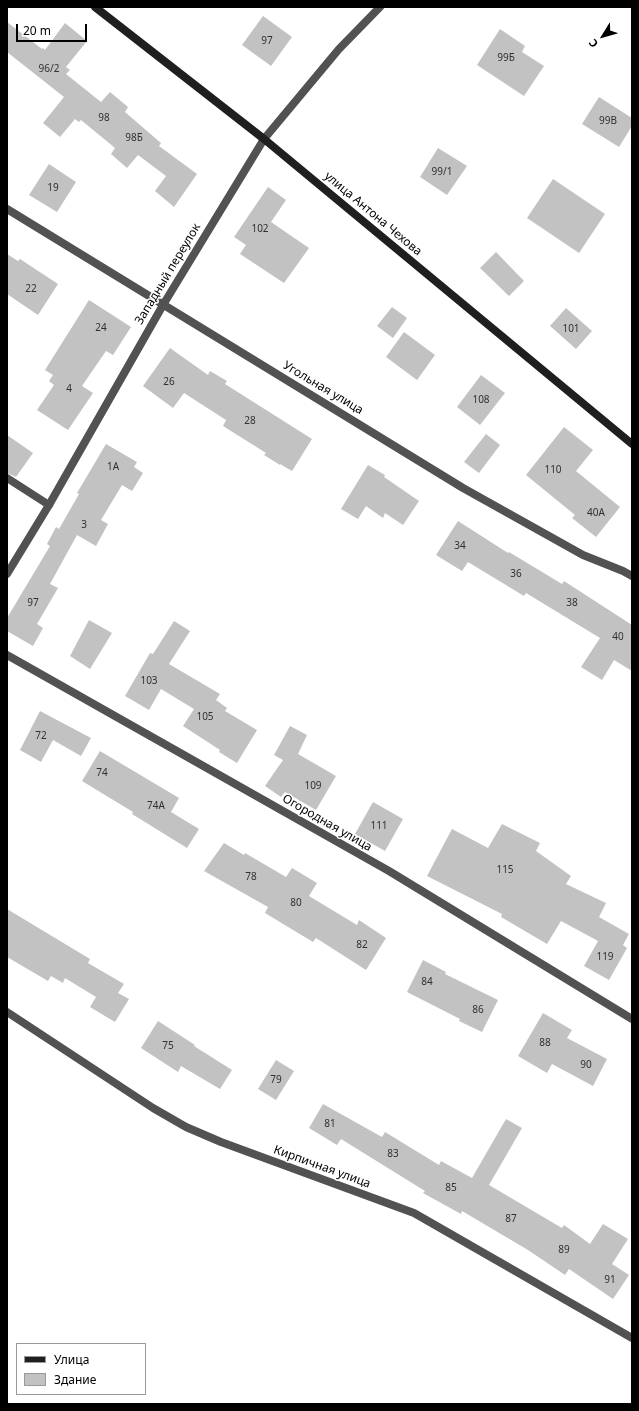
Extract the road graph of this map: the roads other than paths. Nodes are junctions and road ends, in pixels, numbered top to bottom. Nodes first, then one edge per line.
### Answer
1 (95, 7) edge
2 (380, 7) edge
3 (264, 138) junction
4 (7, 209) edge
5 (163, 305) junction
6 (632, 444) edge
7 (7, 478) edge
8 (49, 505) junction
9 (7, 574) edge
10 (632, 576) edge
11 (7, 655) edge
12 (7, 1012) edge
13 (632, 1019) edge
14 (632, 1338) edge

1 - 3 street, улица Антона Чехова
2 - 3 street, Западный переулок
3 - 5 street, Западный переулок
3 - 6 street, улица Антона Чехова
4 - 5 street, Угольная улица
5 - 8 street, Западный переулок
5 - 10 street, Угольная улица
7 - 8 street
8 - 9 street, Западный переулок
11 - 13 street, Огородная улица
12 - 14 street, Кирпичная улица

